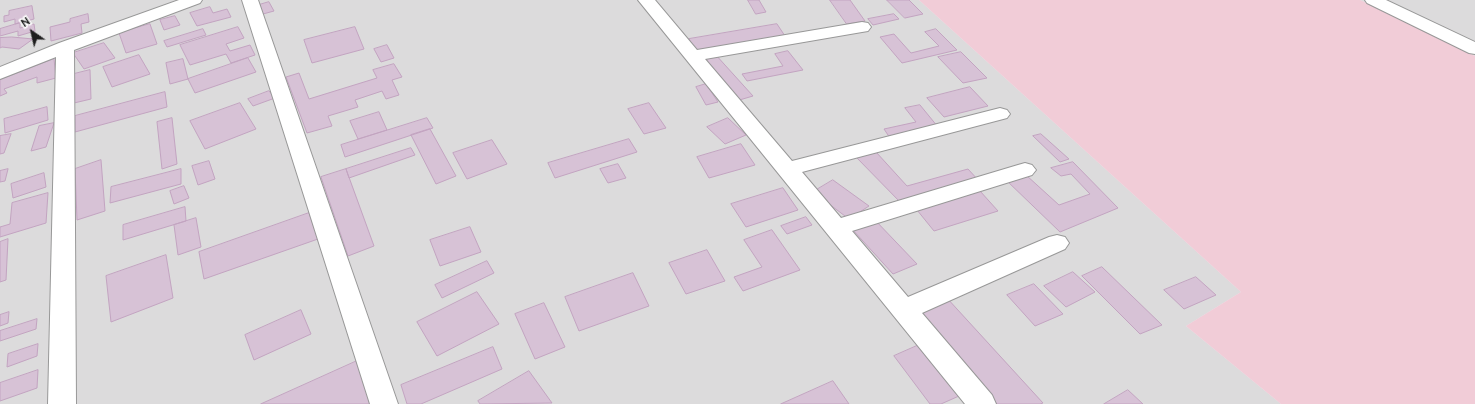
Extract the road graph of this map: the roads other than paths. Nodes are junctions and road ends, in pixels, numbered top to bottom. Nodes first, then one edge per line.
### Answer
1 (194, 0) edge
2 (250, 0) edge
3 (646, 0) edge
4 (1373, 0) edge
5 (862, 27) dead end
6 (66, 47) junction
7 (1475, 49) edge
8 (693, 56) junction
9 (0, 73) edge
10 (1000, 114) dead end
11 (787, 169) junction
12 (1025, 170) dead end
13 (836, 228) junction
14 (1057, 243) dead end
15 (904, 310) junction
16 (62, 404) edge
17 (384, 404) edge
18 (982, 404) edge

1 - 6 street
2 - 17 street
3 - 8 street
4 - 7 street
5 - 8 street
6 - 9 street
6 - 16 street
8 - 11 street
10 - 11 street
11 - 13 street
12 - 13 street
13 - 15 street
14 - 15 street
15 - 18 street

